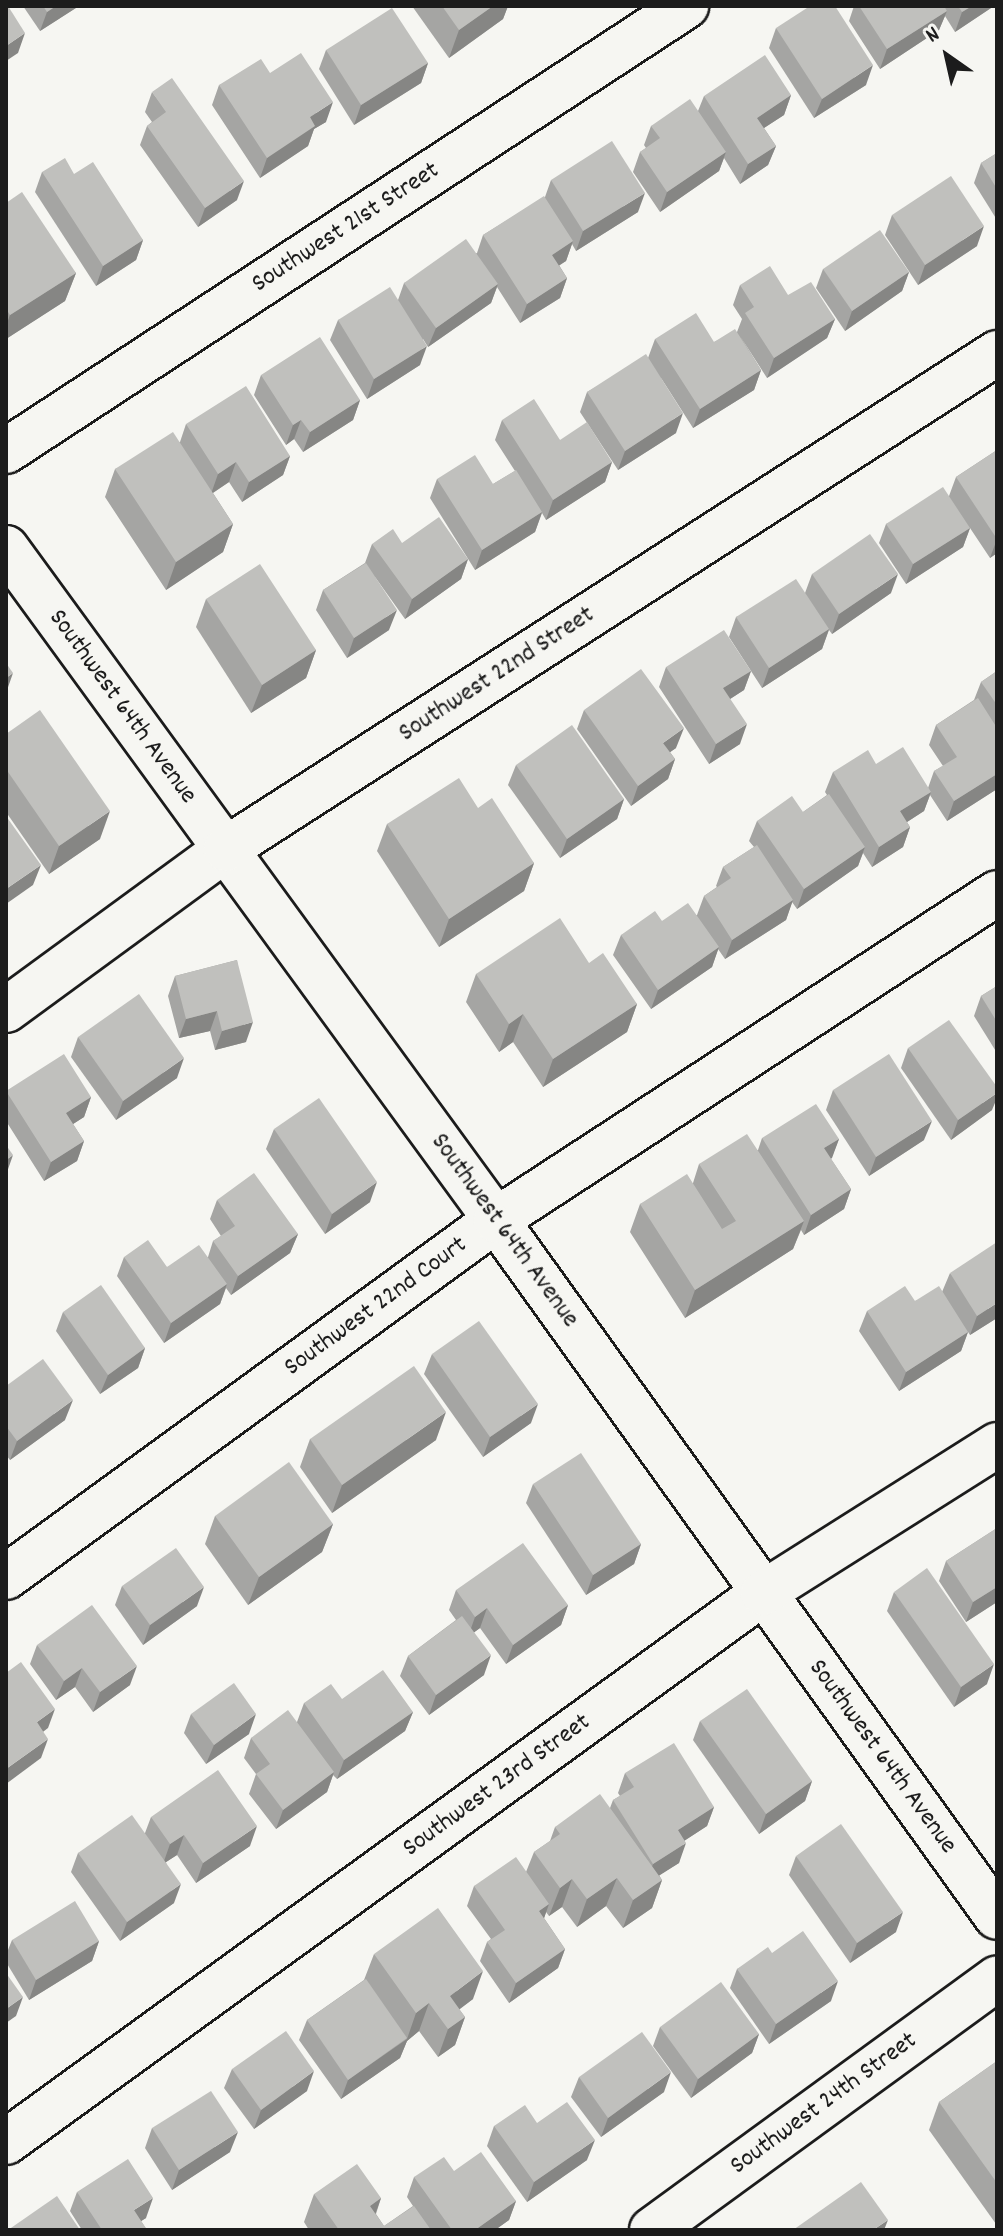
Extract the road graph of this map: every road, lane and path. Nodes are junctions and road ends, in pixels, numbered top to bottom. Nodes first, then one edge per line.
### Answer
1 (686, 6) edge
2 (997, 353) edge
3 (6, 451) edge
4 (6, 548) edge
5 (226, 849) junction
6 (997, 893) edge
7 (6, 1010) edge
8 (496, 1220) junction
9 (997, 1445) edge
10 (6, 1577) edge
11 (763, 1593) junction
12 (997, 1917) edge
13 (997, 1978) edge
14 (6, 2142) edge
15 (652, 2230) edge

1 - 3 street, Southwest 21st Street
2 - 5 street, Southwest 22nd Street
4 - 5 street, Southwest 64th Avenue
5 - 7 street, Southwest 22nd Street
5 - 8 street, Southwest 64th Avenue
6 - 8 street, Southwest 22nd Court
8 - 10 street, Southwest 22nd Court
8 - 11 street, Southwest 64th Avenue
9 - 11 street, Southwest 23rd Street
11 - 12 street, Southwest 64th Avenue
11 - 14 street, Southwest 23rd Street
13 - 15 street, Southwest 24th Street

